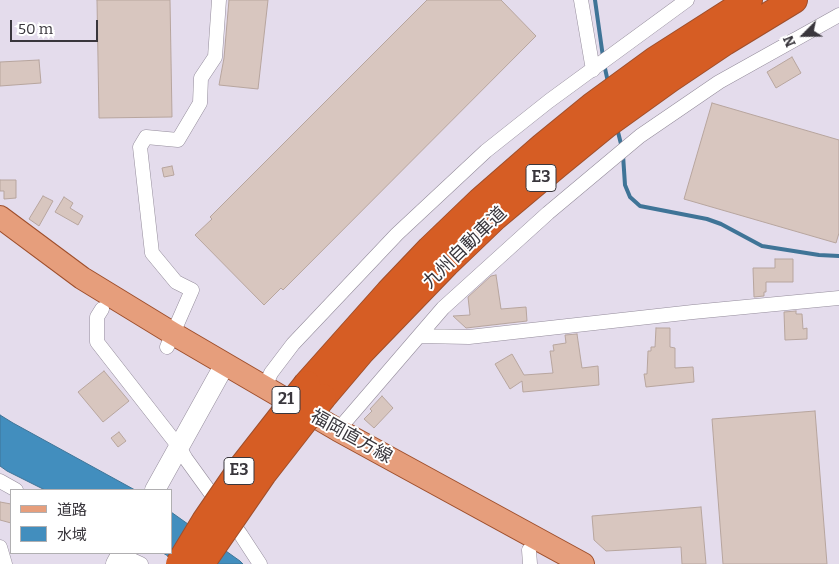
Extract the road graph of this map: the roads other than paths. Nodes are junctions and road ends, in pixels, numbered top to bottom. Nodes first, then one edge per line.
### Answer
1 (219, 0) edge
2 (581, 0) edge
3 (687, 0) edge
4 (749, 0) edge
5 (794, 0) edge
6 (839, 16) edge
7 (593, 70) junction
8 (0, 217) edge
9 (0, 237) edge
10 (839, 298) edge
11 (102, 309) junction
12 (420, 336) junction
13 (170, 340) junction
14 (221, 371) junction
15 (265, 388) junction
16 (315, 390) junction
17 (338, 430) junction
18 (179, 446) junction
19 (0, 480) edge
20 (156, 487) edge
21 (14, 489) edge
22 (0, 547) edge
23 (119, 556) edge
24 (529, 557) edge
25 (5, 564) edge
26 (141, 564) edge
27 (179, 564) edge
28 (202, 564) edge
29 (260, 564) edge
30 (554, 564) edge
31 (583, 564) edge

1 - 13 street
2 - 7 street
3 - 7 street
4 - 16 highway, 九州自動車道 / E3
5 - 16 highway, 九州自動車道 / E3
6 - 12 street
7 - 15 street
8 - 13 main road, 福岡直方線 / 21
9 - 11 main road, 福岡直方線 / 21
10 - 12 street
11 - 13 main road, 福岡直方線 / 21
11 - 18 street
12 - 17 street
13 - 14 main road, 福岡直方線 / 21
14 - 15 main road, 福岡直方線 / 21
14 - 18 street
14 - 24 main road, 福岡直方線 / 21
15 - 17 main road, 福岡直方線 / 21
16 - 27 highway, 九州自動車道 / E3, bridge
16 - 28 highway, 九州自動車道 / E3, bridge
17 - 31 main road, 福岡直方線 / 21
18 - 20 street
18 - 29 street
19 - 21 street
22 - 25 street
23 - 26 street
24 - 30 main road, 福岡直方線 / 21

